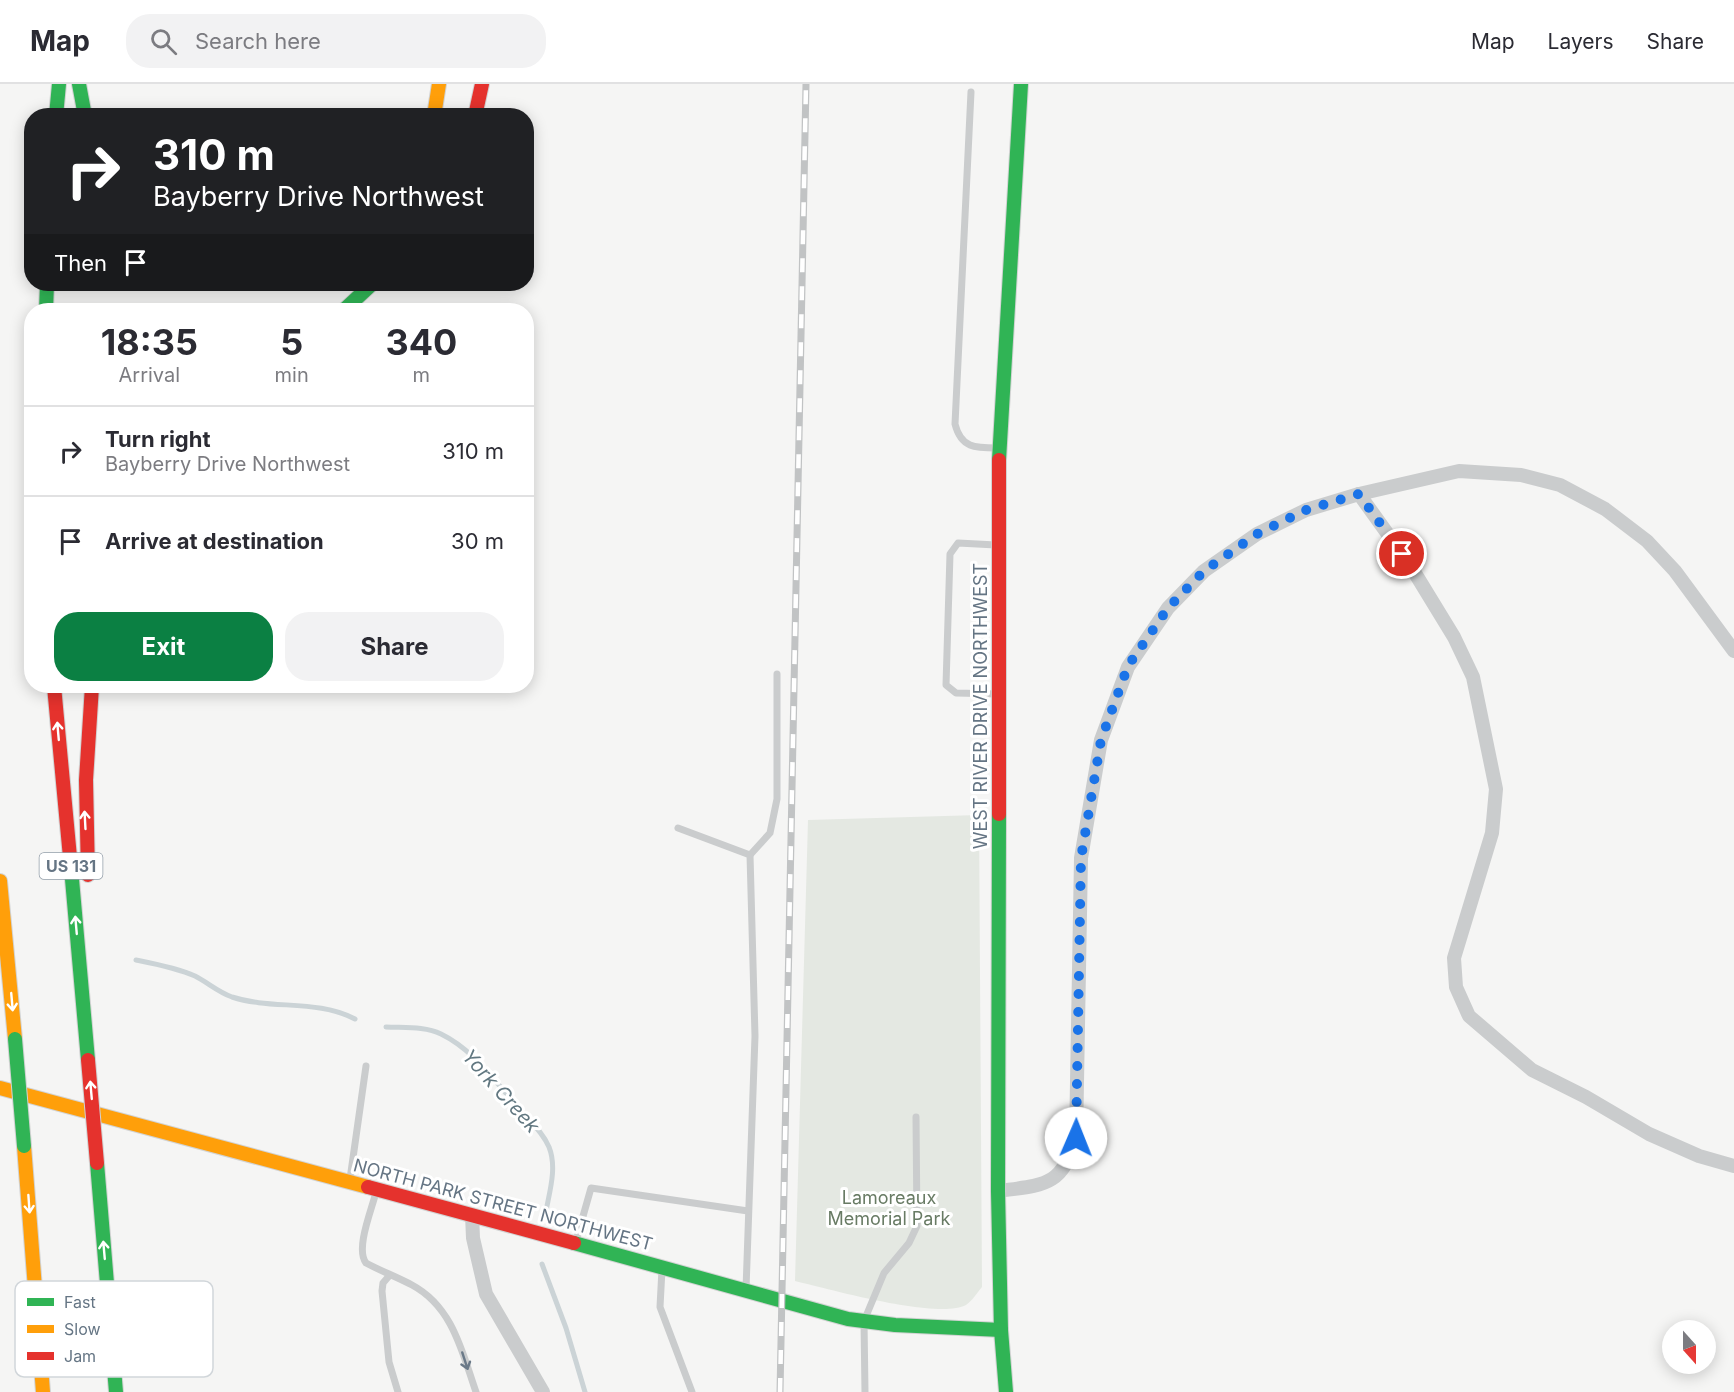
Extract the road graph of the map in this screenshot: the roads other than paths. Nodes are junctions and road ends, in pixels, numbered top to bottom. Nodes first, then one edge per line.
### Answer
1 (59, 84) edge
2 (79, 84) edge
3 (439, 84) edge
4 (482, 84) edge
5 (1022, 84) edge
6 (971, 92) dead end
7 (57, 108) edge
8 (83, 108) edge
9 (435, 108) edge
10 (477, 108) edge
11 (364, 291) edge
12 (352, 303) edge
13 (999, 448) junction
14 (1359, 494) junction
15 (999, 545) junction
16 (1734, 651) edge
17 (777, 674) dead end
18 (55, 693) edge
19 (91, 693) edge
20 (998, 694) junction
21 (678, 828) dead end
22 (750, 855) junction
23 (0, 881) edge
24 (89, 885) dead end
25 (91, 936) dead end
26 (88, 1053) junction
27 (366, 1066) dead end
28 (0, 1088) edge
29 (916, 1118) dead end
30 (1734, 1166) edge
31 (350, 1182) junction
32 (377, 1190) junction
33 (998, 1191) junction
34 (748, 1211) junction
35 (472, 1215) junction
36 (575, 1244) junction
37 (662, 1268) junction
38 (389, 1276) junction
39 (34, 1281) edge
40 (107, 1281) edge
41 (746, 1292) junction
42 (864, 1322) junction
43 (1001, 1330) junction
44 (42, 1377) edge
45 (115, 1377) edge
46 (43, 1392) edge
47 (116, 1392) edge
48 (398, 1392) edge
49 (476, 1392) edge
50 (543, 1392) edge
51 (692, 1392) edge
52 (865, 1392) edge
53 (1006, 1392) edge

1 - 7 main road
2 - 8 main road
3 - 9 main road
4 - 10 main road
5 - 13 main road, WEST RIVER DRIVE NORTHWEST
6 - 13 lane
11 - 12 main road
13 - 15 main road, WEST RIVER DRIVE NORTHWEST
14 - 16 street
14 - 30 street
14 - 33 street
15 - 20 main road, WEST RIVER DRIVE NORTHWEST
15 - 20 lane
17 - 22 lane
26 -> 18 main road, US 131
24 -> 19 main road
20 - 33 main road, WEST RIVER DRIVE NORTHWEST
21 - 22 lane
22 - 34 lane
23 -> 39 main road, bridge
25 - 26 main road
40 -> 26 main road, US 131, bridge
27 - 31 lane
28 - 31 main road, NORTH PARK STREET NORTHWEST
29 - 42 lane
31 - 32 main road, NORTH PARK STREET NORTHWEST
32 - 35 main road, NORTH PARK STREET NORTHWEST
32 - 38 lane
33 - 43 main road, WEST RIVER DRIVE NORTHWEST
34 - 36 lane
34 - 41 lane
35 - 36 main road, NORTH PARK STREET NORTHWEST
35 - 50 street
36 - 37 main road, NORTH PARK STREET NORTHWEST
37 - 41 main road, NORTH PARK STREET NORTHWEST
37 - 51 lane
38 - 48 lane
38 -> 49 lane
41 - 42 main road, NORTH PARK STREET NORTHWEST
42 - 43 main road, NORTH PARK STREET NORTHWEST
42 - 52 lane
43 - 53 main road, WEST RIVER DRIVE NORTHWEST
44 -> 46 main road, bridge
47 -> 45 main road, US 131, bridge

